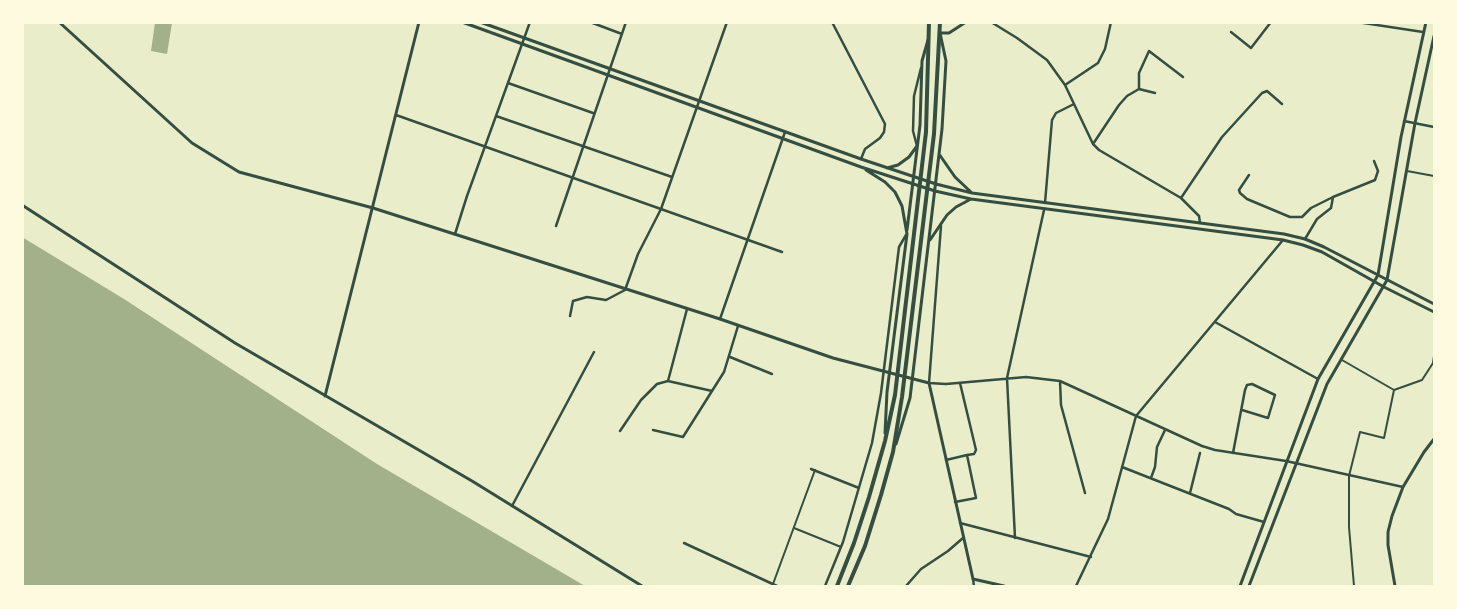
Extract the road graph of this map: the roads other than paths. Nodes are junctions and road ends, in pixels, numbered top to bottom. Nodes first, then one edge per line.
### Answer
1 (58, 22) edge
2 (419, 22) edge
3 (462, 22) edge
4 (480, 22) edge
5 (530, 22) edge
6 (590, 22) edge
7 (626, 22) edge
8 (726, 22) edge
9 (832, 22) edge
10 (930, 22) edge
11 (940, 22) edge
12 (966, 22) edge
13 (991, 22) edge
14 (1110, 22) edge
15 (1272, 22) edge
16 (1357, 22) edge
17 (1426, 22) edge
18 (929, 32) junction
19 (1232, 32) dead end
20 (1424, 32) junction
21 (940, 33) junction
22 (622, 34) junction
23 (1434, 36) edge
24 (524, 38) junction
25 (522, 44) junction
26 (922, 61) junction
27 (609, 69) junction
28 (607, 75) junction
29 (1183, 77) dead end
30 (508, 83) junction
31 (1065, 85) junction
32 (1139, 89) junction
33 (1155, 93) dead end
34 (699, 101) junction
35 (1074, 104) junction
36 (1282, 104) dead end
37 (697, 108) junction
38 (594, 113) junction
39 (396, 115) junction
40 (496, 116) junction
41 (1404, 121) junction
42 (1415, 123) junction
43 (1434, 127) edge
44 (786, 132) junction
45 (783, 139) junction
46 (1093, 144) junction
47 (583, 145) junction
48 (486, 146) junction
49 (917, 146) junction
50 (939, 154) junction
51 (861, 159) junction
52 (1374, 161) dead end
53 (861, 167) junction
54 (887, 168) junction
55 (1407, 171) junction
56 (1249, 175) dead end
57 (914, 176) junction
58 (1434, 176) edge
59 (572, 177) junction
60 (672, 177) junction
61 (936, 184) junction
62 (913, 185) junction
63 (935, 191) junction
64 (972, 193) junction
65 (1333, 197) junction
66 (1181, 198) junction
67 (971, 199) junction
68 (1045, 204) junction
69 (22, 205) edge
70 (373, 208) junction
71 (661, 209) junction
72 (1044, 210) junction
73 (1200, 223) junction
74 (941, 224) junction
75 (556, 226) dead end
76 (455, 234) junction
77 (907, 234) junction
78 (1305, 239) junction
79 (748, 240) junction
80 (930, 240) junction
81 (1283, 240) junction
82 (782, 252) dead end
83 (1378, 275) junction
84 (1387, 280) junction
85 (1375, 282) junction
86 (1384, 287) junction
87 (625, 290) junction
88 (1434, 304) edge
89 (687, 309) junction
90 (1434, 312) edge
91 (570, 316) dead end
92 (720, 319) junction
93 (1215, 322) junction
94 (738, 326) junction
95 (594, 352) dead end
96 (1434, 356) edge
97 (730, 357) junction
98 (1341, 360) junction
99 (884, 371) junction
100 (772, 374) dead end
101 (1007, 378) junction
102 (1318, 378) junction
103 (668, 381) junction
104 (1060, 381) junction
105 (929, 383) junction
106 (960, 383) junction
107 (1394, 390) junction
108 (712, 392) junction
109 (325, 396) junction
110 (1242, 410) junction
111 (1136, 416) junction
112 (653, 430) dead end
113 (1165, 430) junction
114 (620, 431) dead end
115 (1434, 439) edge
116 (885, 442) junction
117 (893, 452) junction
118 (1234, 453) junction
119 (1200, 454) dead end
120 (967, 455) junction
121 (946, 460) junction
122 (1286, 461) junction
123 (1296, 464) junction
124 (1122, 467) junction
125 (811, 469) dead end
126 (815, 470) junction
127 (1349, 476) junction
128 (1151, 478) junction
129 (859, 488) junction
130 (1403, 488) junction
131 (1085, 493) dead end
132 (1190, 493) junction
133 (955, 502) junction
134 (512, 506) junction
135 (1264, 522) junction
136 (960, 523) junction
137 (794, 528) junction
138 (963, 538) junction
139 (1015, 538) junction
140 (684, 543) dead end
141 (840, 547) junction
142 (1091, 557) junction
143 (972, 579) junction
144 (773, 584) junction
145 (642, 586) edge
146 (777, 586) edge
147 (825, 586) edge
148 (837, 586) edge
149 (848, 586) edge
150 (906, 586) edge
151 (974, 586) edge
152 (1004, 586) edge
153 (1076, 586) edge
154 (1240, 586) edge
155 (1249, 586) edge
156 (1354, 586) edge
157 (1395, 586) edge

1 - 70 main road
2 - 39 main road
3 - 25 main road
4 - 24 main road
5 - 24 street
6 - 22 street
7 - 22 street
8 - 34 street
9 - 51 street
10 - 18 highway
11 - 21 highway
12 - 21 main road
13 - 31 street
14 - 31 street
15 - 19 street
16 - 20 street
17 - 20 main road
18 - 26 main road
18 - 116 highway
20 - 41 main road
21 - 50 main road
21 - 117 highway
22 - 27 street
23 - 42 main road
24 - 25 street
24 - 27 main road
25 - 28 main road
25 - 30 street
26 - 49 main road
26 - 49 street
27 - 28 street
27 - 34 main road
28 - 37 main road
28 - 38 street
29 - 32 street
30 - 38 street
30 - 40 street
31 - 35 street
32 - 33 street
32 - 46 street
34 - 37 street
34 - 44 main road
35 - 46 street
35 - 68 street
36 - 66 street
37 - 45 main road
37 - 60 street
38 - 47 street
39 - 48 street
39 - 70 main road
40 - 47 street
40 - 48 street
41 - 42 street
41 - 83 main road
42 - 43 street
42 - 55 main road
44 - 45 street
44 - 51 main road
45 - 53 main road
45 - 79 street
46 - 66 street
47 - 59 street
47 - 60 street
48 - 59 street
48 - 76 street
49 - 54 main road
49 - 57 main road
50 - 61 main road
50 - 64 main road
51 - 54 main road
52 - 65 street
53 - 62 main road
53 - 77 main road
54 - 57 main road
55 - 58 street
55 - 84 main road
56 - 65 street
57 - 61 main road
57 - 62 main road
59 - 71 street
59 - 75 street
60 - 71 street
61 - 63 main road
61 - 64 main road
62 - 63 main road
62 - 77 main road
63 - 67 main road
63 - 80 main road
64 - 68 main road
65 - 78 street
66 - 73 street
67 - 72 main road
67 - 74 main road
68 - 73 main road
69 - 109 main road
70 - 76 main road
70 - 109 main road
71 - 79 street
71 - 87 street
72 - 81 main road
72 - 101 street
73 - 78 main road
74 - 80 main road
74 - 105 street
76 - 87 main road
77 - 99 street
77 - 116 main road
78 - 83 main road
79 - 82 street
79 - 92 street
80 - 117 main road
81 - 85 main road
81 - 93 street
83 - 84 main road
83 - 85 main road
84 - 86 main road
84 - 88 main road
85 - 86 main road
85 - 102 main road
86 - 90 main road
86 - 98 main road
87 - 89 main road
87 - 91 street
89 - 92 main road
89 - 103 street
92 - 94 main road
93 - 102 street
93 - 111 street
94 - 97 street
94 - 99 main road
95 - 134 street
96 - 107 street
97 - 100 street
97 - 108 street
98 - 107 street
98 - 123 main road
99 - 105 main road
99 - 129 street
101 - 104 street
101 - 106 street
101 - 139 street
102 - 122 main road
103 - 108 street
103 - 114 street
104 - 111 street
104 - 131 street
105 - 106 street
105 - 121 main road
106 - 120 street
107 - 127 street
108 - 112 street
109 - 134 main road
110 - 110 street
110 - 118 street
111 - 113 street
111 - 124 street
113 - 118 street
113 - 128 street
115 - 130 main road
116 - 148 highway
117 - 149 highway
118 - 122 street
119 - 132 street
120 - 121 street
120 - 133 street
121 - 133 main road
122 - 123 street
122 - 135 main road
123 - 127 street
123 - 155 main road
124 - 128 street
124 - 142 street
125 - 126 street
126 - 129 street
126 - 137 street
127 - 130 street
127 - 156 street
128 - 132 street
129 - 141 street
130 - 157 main road
132 - 135 street
133 - 136 main road
134 - 145 main road
135 - 154 main road
136 - 138 main road
136 - 139 street
137 - 141 street
137 - 144 street
138 - 143 main road
138 - 150 street
139 - 142 street
140 - 144 street
141 - 147 street
142 - 153 street
143 - 151 street
143 - 152 main road
144 - 146 street

